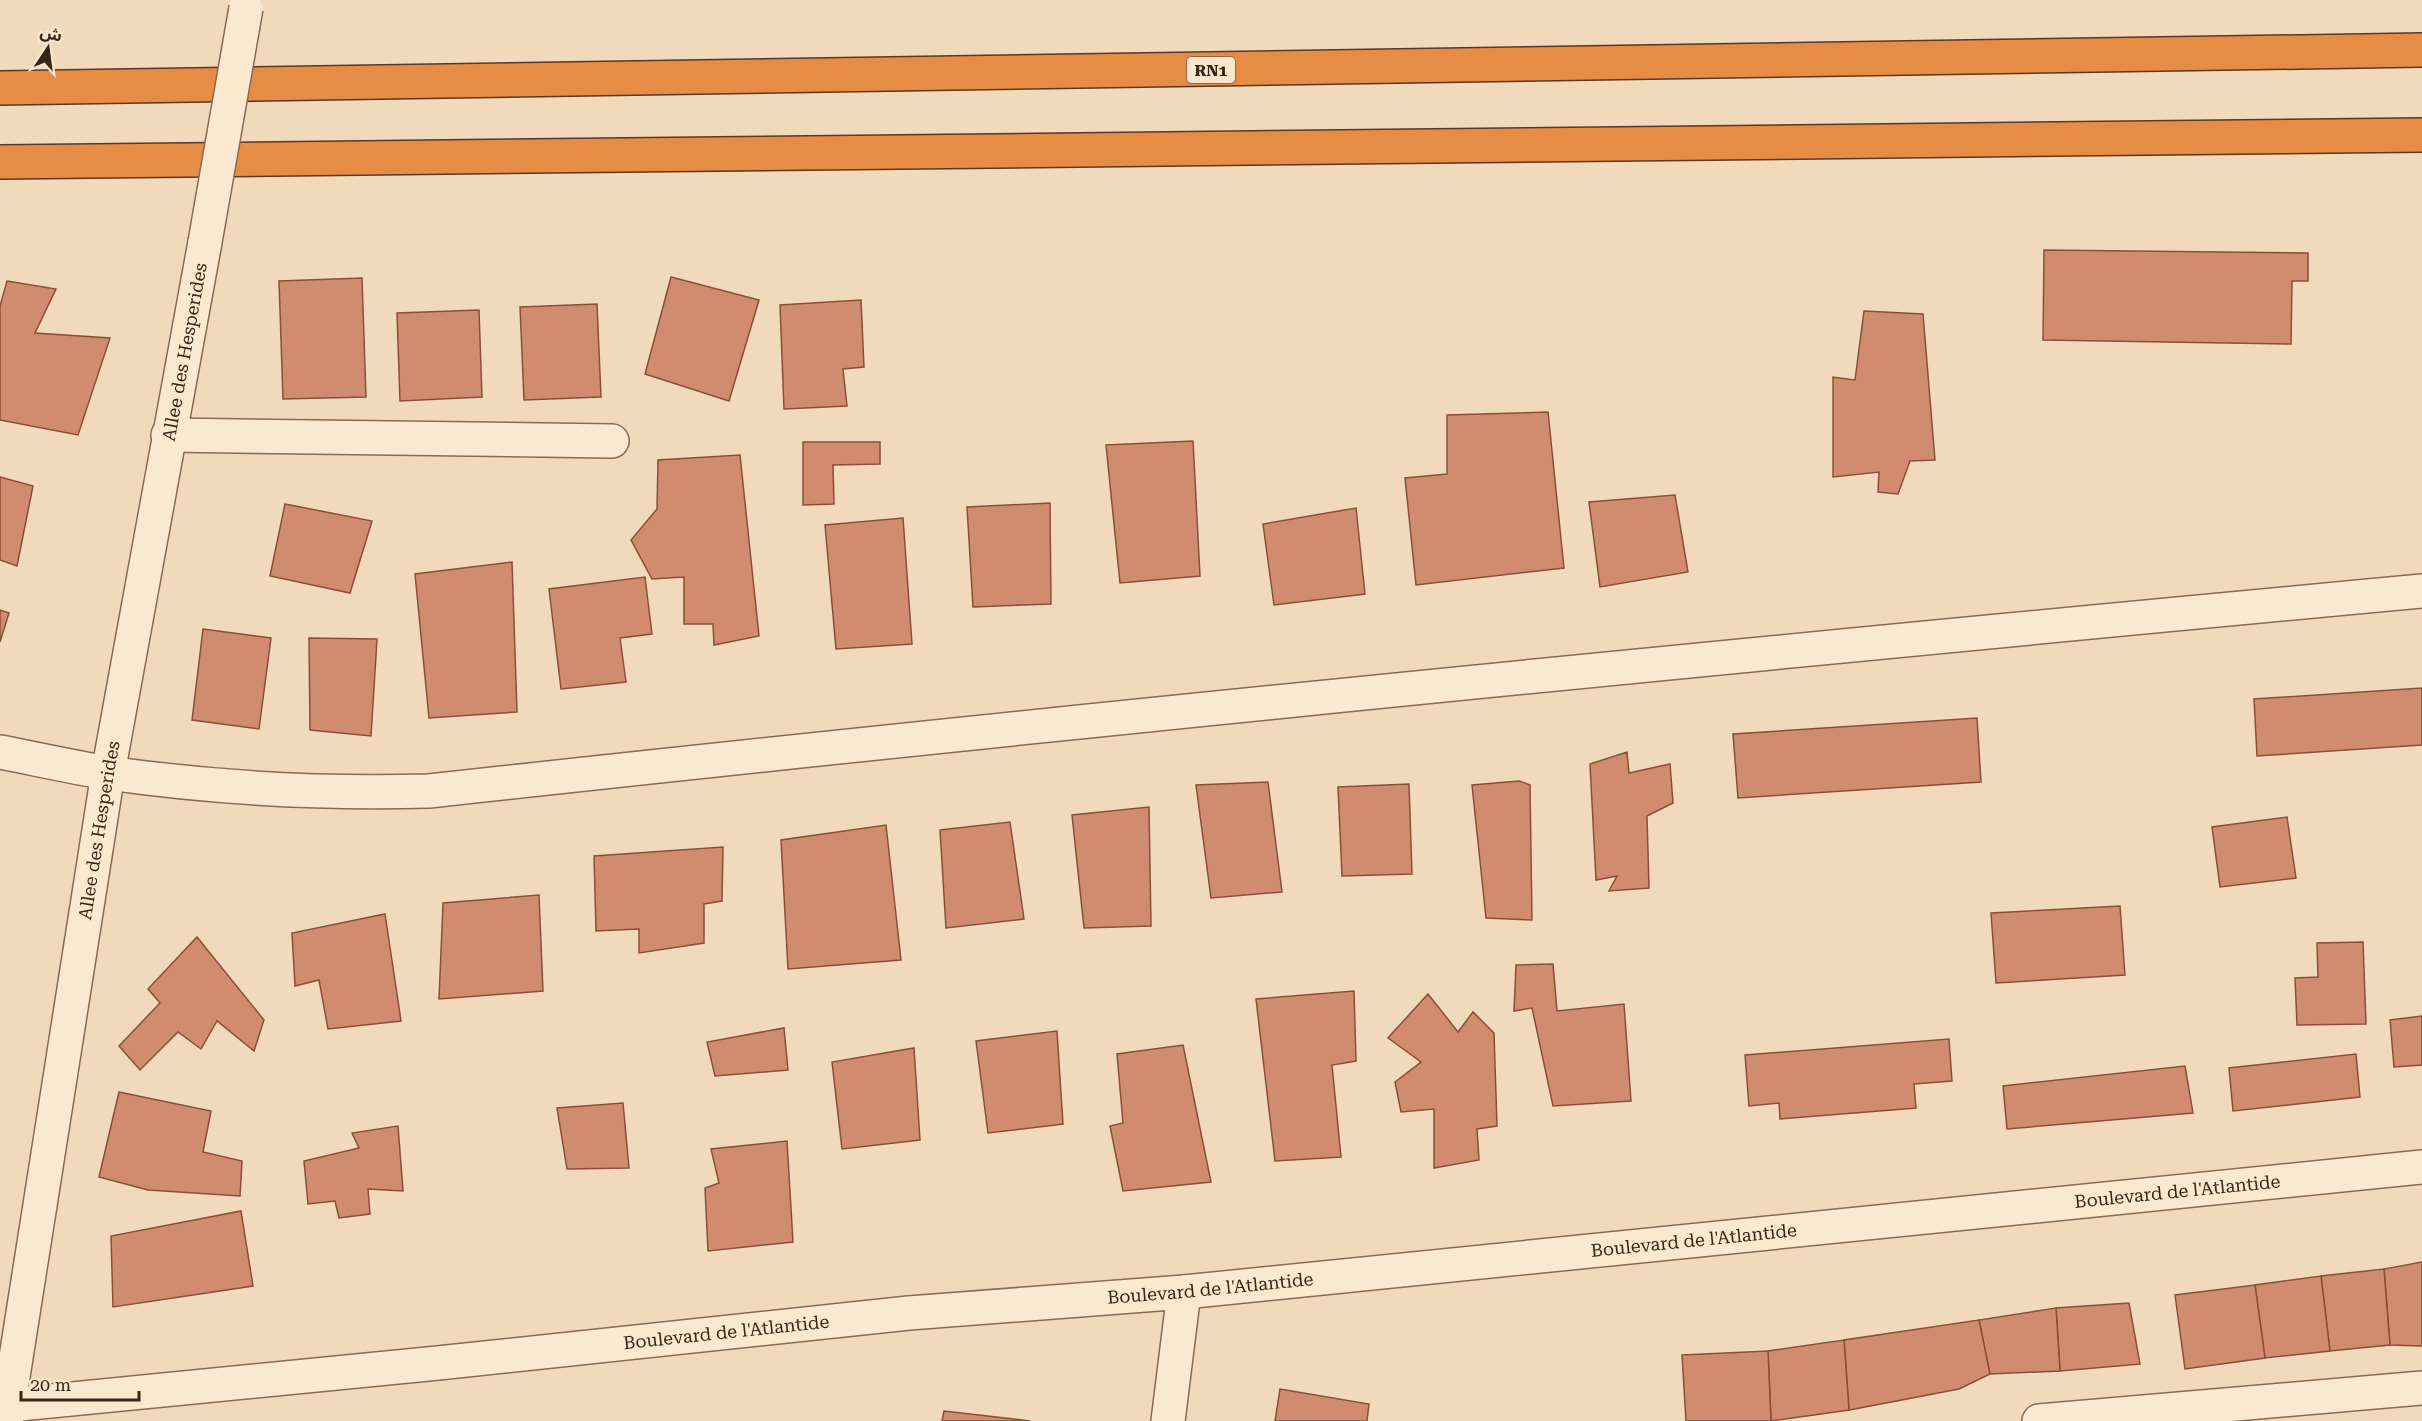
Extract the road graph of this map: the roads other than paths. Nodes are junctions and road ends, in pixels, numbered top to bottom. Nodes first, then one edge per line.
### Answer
1 (247, 4) edge
2 (2422, 50) edge
3 (0, 88) edge
4 (2422, 135) edge
5 (0, 162) edge
6 (168, 435) junction
7 (612, 441) dead end
8 (2422, 591) edge
9 (0, 752) edge
10 (108, 773) junction
11 (2422, 1167) edge
12 (1185, 1292) junction
13 (2422, 1388) edge
14 (5, 1411) edge
15 (1168, 1421) edge
16 (2039, 1421) edge

1 - 6 street, Allee des Hesperides, bridge
2 - 3 highway, RN1
4 - 5 highway
6 - 7 street
6 - 10 street, Allee des Hesperides
8 - 10 street
9 - 10 street
10 - 14 street, Allee des Hesperides
11 - 12 street, Boulevard de l'Atlantide
12 - 14 street, Boulevard de l'Atlantide
12 - 15 street
13 - 16 street

